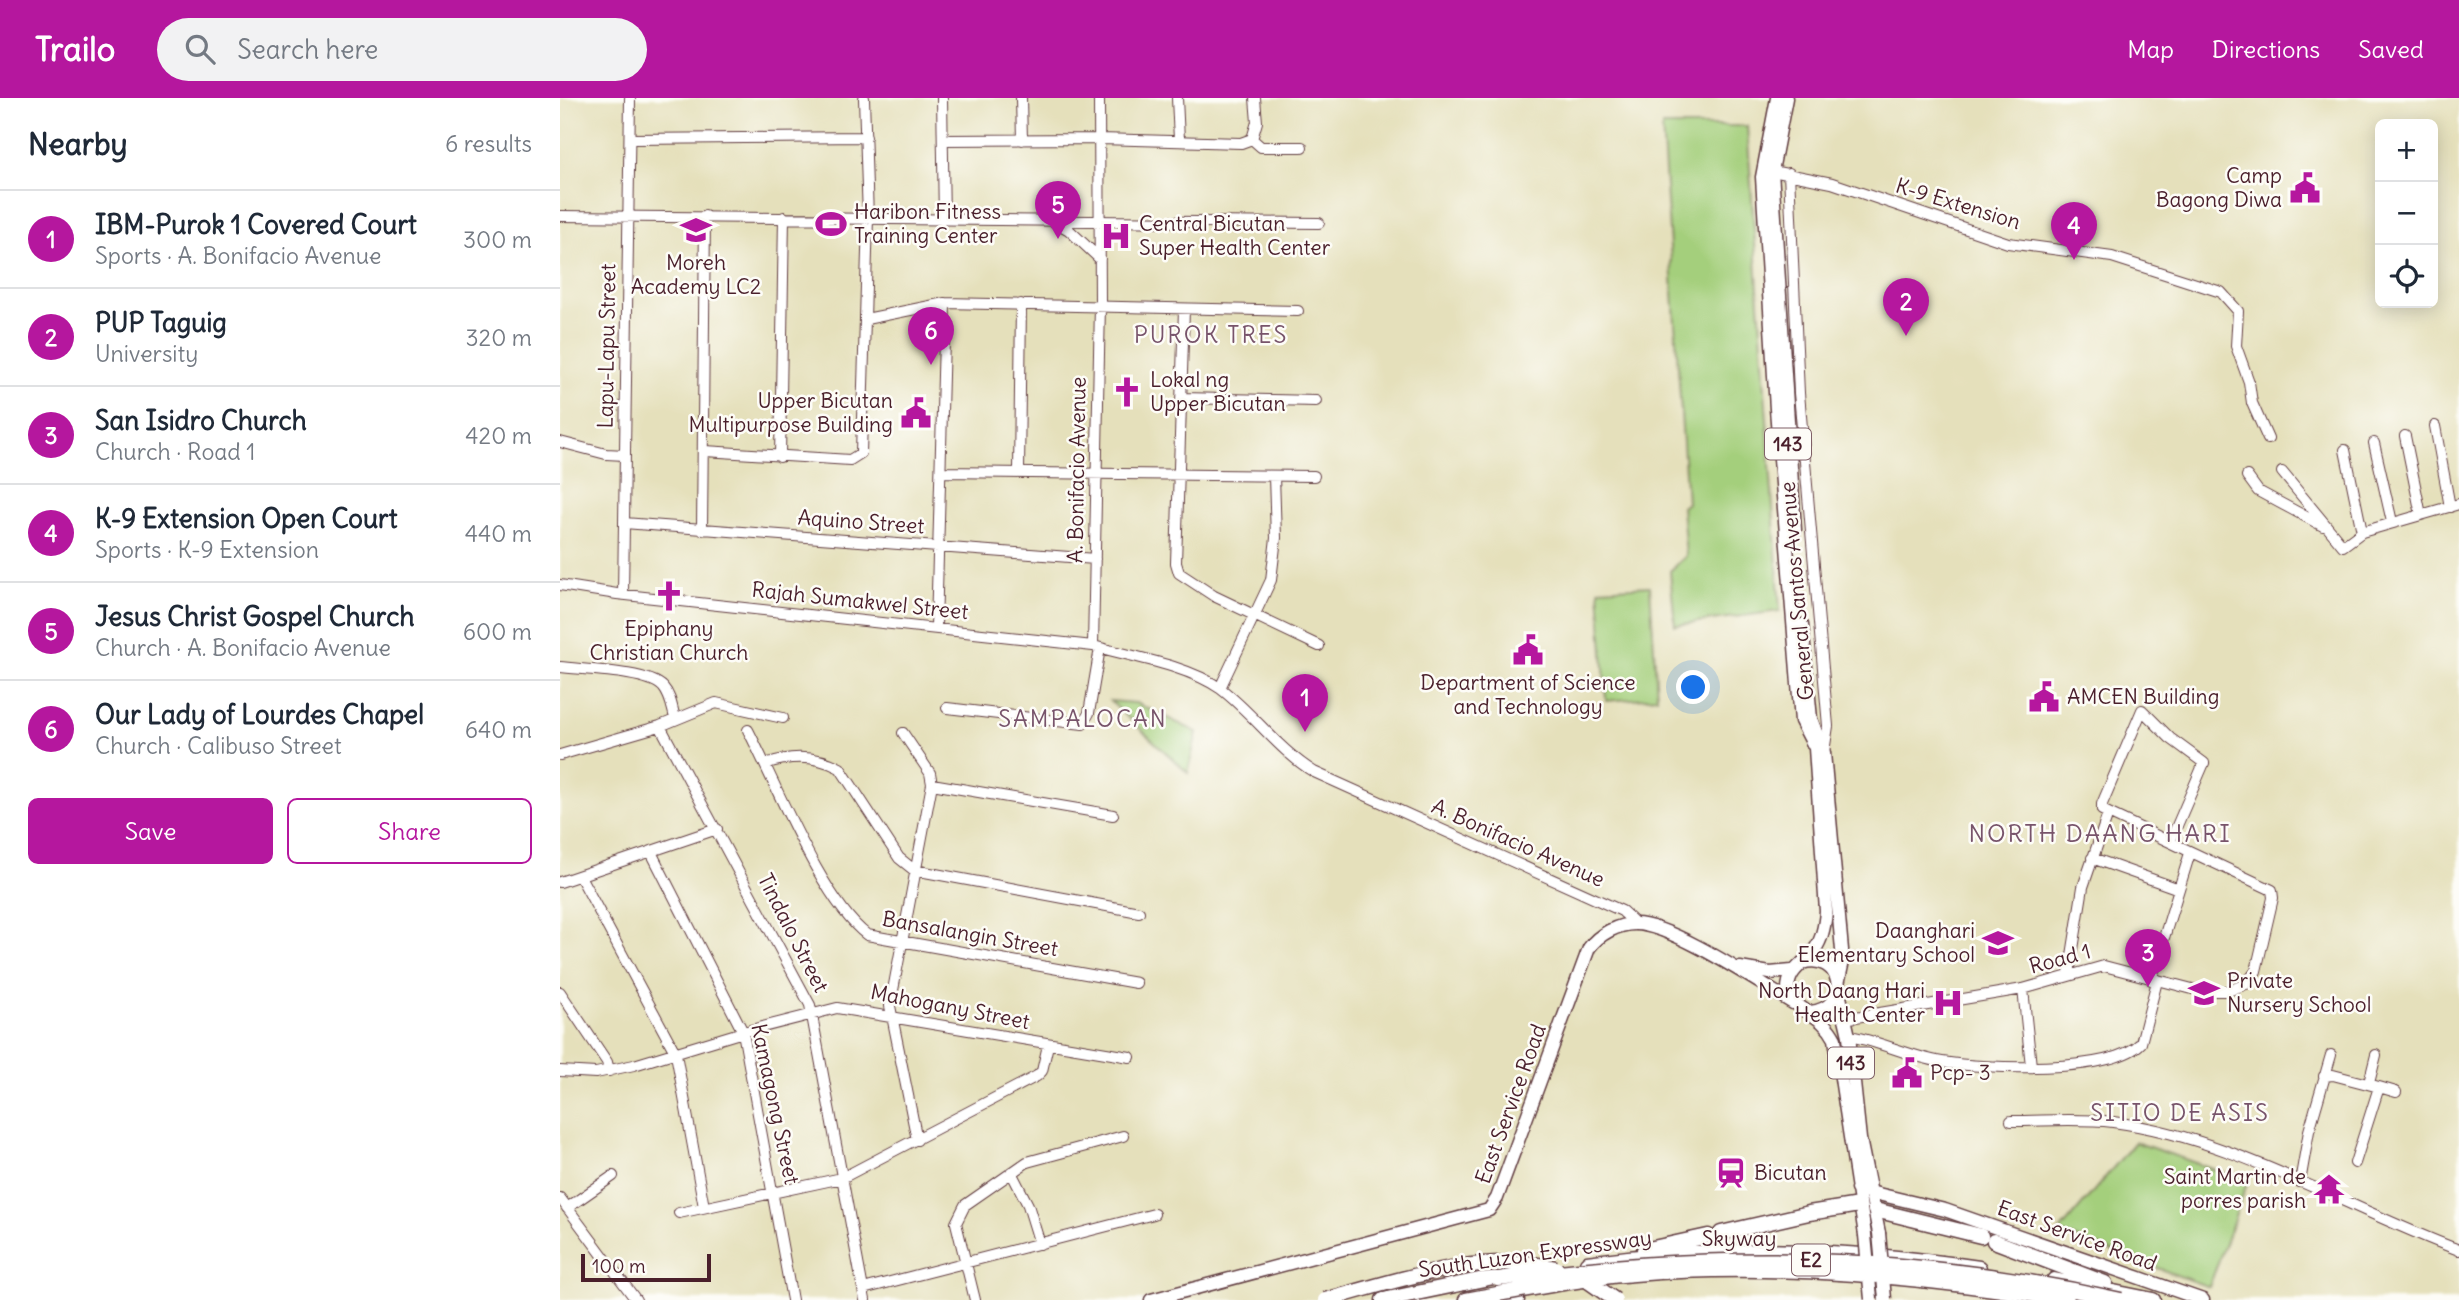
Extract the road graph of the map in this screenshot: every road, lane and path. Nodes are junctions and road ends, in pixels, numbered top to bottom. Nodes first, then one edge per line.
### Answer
1 (630, 98) edge
2 (864, 98) edge
3 (942, 98) edge
4 (1021, 98) edge
5 (1099, 98) edge
6 (1177, 98) edge
7 (1255, 98) edge
8 (1777, 98) edge
9 (1786, 98) edge
10 (866, 137) junction
11 (631, 139) junction
12 (1100, 139) junction
13 (1252, 139) junction
14 (1022, 140) junction
15 (943, 141) junction
16 (1180, 141) junction
17 (1302, 147) dead end
18 (1772, 171) junction
19 (1789, 173) junction
20 (629, 215) junction
21 (560, 216) edge
22 (705, 216) junction
23 (784, 217) junction
24 (868, 218) junction
25 (944, 219) junction
26 (1050, 220) junction
27 (1101, 220) junction
28 (1318, 223) dead end
29 (1100, 259) junction
30 (1794, 281) junction
31 (1778, 282) junction
32 (945, 303) junction
33 (1021, 304) junction
34 (1100, 305) junction
35 (1184, 309) junction
36 (1298, 311) dead end
37 (866, 319) junction
38 (1183, 398) junction
39 (1316, 401) dead end
40 (2435, 426) dead end
41 (2405, 436) dead end
42 (2268, 439) dead end
43 (560, 442) edge
44 (2374, 443) dead end
45 (2345, 450) dead end
46 (705, 451) junction
47 (625, 455) junction
48 (780, 457) junction
49 (942, 472) junction
50 (1019, 472) junction
51 (2282, 472) dead end
52 (1096, 474) junction
53 (1181, 475) junction
54 (1314, 475) dead end
55 (2246, 475) dead end
56 (1274, 476) junction
57 (2454, 505) edge
58 (2421, 515) junction
59 (2392, 522) junction
60 (624, 523) junction
61 (2329, 528) junction
62 (702, 530) junction
63 (2362, 532) junction
64 (940, 547) junction
65 (1095, 559) junction
66 (560, 585) edge
67 (623, 594) junction
68 (1255, 615) junction
69 (936, 628) junction
70 (1319, 646) dead end
71 (1097, 647) junction
72 (560, 667) edge
73 (1220, 688) junction
74 (947, 708) dead end
75 (675, 718) junction
76 (783, 718) dead end
77 (660, 726) junction
78 (748, 730) dead end
79 (903, 733) dead end
80 (1824, 753) junction
81 (560, 755) edge
82 (765, 764) junction
83 (932, 784) junction
84 (2105, 811) junction
85 (1113, 815) dead end
86 (717, 829) junction
87 (2170, 842) junction
88 (651, 852) junction
89 (2190, 853) junction
90 (2092, 858) junction
91 (914, 870) junction
92 (580, 876) junction
93 (560, 882) edge
94 (2179, 889) junction
95 (1139, 912) dead end
96 (1636, 924) junction
97 (901, 942) junction
98 (1729, 966) junction
99 (1797, 967) junction
100 (2069, 974) junction
101 (2154, 981) junction
102 (1136, 983) dead end
103 (1838, 986) junction
104 (2023, 989) junction
105 (560, 992) edge
106 (1796, 1005) junction
107 (1810, 1012) junction
108 (812, 1014) junction
109 (891, 1015) junction
110 (1844, 1019) junction
111 (743, 1032) junction
112 (1849, 1036) junction
113 (1048, 1045) junction
114 (676, 1054) junction
115 (2332, 1055) dead end
116 (2376, 1055) dead end
117 (1130, 1057) dead end
118 (2031, 1066) junction
119 (609, 1071) junction
120 (560, 1072) edge
121 (2324, 1076) junction
122 (2374, 1085) junction
123 (2396, 1092) dead end
124 (2011, 1121) dead end
125 (1123, 1136) dead end
126 (918, 1140) junction
127 (2355, 1163) dead end
128 (1011, 1172) junction
129 (613, 1176) dead end
130 (842, 1178) junction
131 (2300, 1182) junction
132 (1857, 1189) junction
133 (1871, 1191) junction
134 (774, 1194) junction
135 (560, 1198) edge
136 (1859, 1205) junction
137 (567, 1208) junction
138 (704, 1208) junction
139 (1875, 1210) junction
140 (679, 1213) dead end
141 (1154, 1214) dead end
142 (1040, 1244) junction
143 (2459, 1250) edge
144 (1602, 1261) junction
145 (966, 1264) junction
146 (864, 1295) edge
147 (2125, 1297) edge
148 (1495, 1299) edge
149 (1871, 1299) edge
150 (1885, 1299) edge
151 (636, 1300) edge
152 (792, 1300) edge
153 (975, 1300) edge
154 (1151, 1300) edge
155 (1325, 1300) edge
156 (1383, 1300) edge
157 (1399, 1300) edge
158 (1466, 1300) edge
159 (1517, 1300) edge
160 (1615, 1300) edge
161 (2029, 1300) edge
162 (2067, 1300) edge
163 (2153, 1300) edge
164 (2203, 1300) edge

1 - 11 street, Lapu-Lapu Street
2 - 10 street
3 - 15 street
4 - 14 street
5 - 12 street, A. Bonifacio Avenue
6 - 16 street
7 - 13 street
8 - 99 main road, 143
9 - 18 main road, 143
10 - 11 street
10 - 24 street
11 - 20 street, Lapu-Lapu Street
12 - 14 street
12 - 16 street
12 - 27 street, A. Bonifacio Avenue
13 - 16 street
13 - 17 street
14 - 15 street
15 - 25 street
18 - 19 street, K-9 Extension
18 - 31 main road, 143
19 - 30 street, General Santos Avenue
19 - 42 street, K-9 Extension
20 - 21 street
20 - 22 street
20 - 47 street, Lapu-Lapu Street
22 - 23 street
22 - 46 street
23 - 24 street
23 - 48 street
24 - 25 street
24 - 37 street
25 - 26 street
26 - 27 street
26 - 29 street
27 - 28 street
27 - 29 street, A. Bonifacio Avenue
29 - 34 street, A. Bonifacio Avenue
30 - 31 street
30 - 80 street, General Santos Avenue
31 - 80 main road, 143
32 - 33 street
32 - 37 street
32 - 49 street
33 - 34 street
33 - 50 street
34 - 35 street
34 - 52 street, A. Bonifacio Avenue
35 - 36 street
35 - 38 street
37 - 48 street
38 - 39 street
38 - 53 street
40 - 57 street
41 - 58 street
43 - 47 street
44 - 59 street
45 - 63 street
46 - 48 street
46 - 62 street
47 - 60 street, Lapu-Lapu Street
49 - 50 street
49 - 64 street
50 - 52 street
51 - 61 street
52 - 53 street
52 - 65 street, A. Bonifacio Avenue
53 - 56 street
53 - 68 street
54 - 56 street
55 - 61 street
56 - 68 street
57 - 58 street
58 - 59 street
59 - 63 street
60 - 62 street, Aquino Street
60 - 67 street, Lapu-Lapu Street
61 - 63 street
62 - 64 street, Aquino Street
64 - 65 street, Aquino Street
64 - 69 street
65 - 71 street, A. Bonifacio Avenue
66 - 67 street, Rajah Sumakwel Street
67 - 69 street, Rajah Sumakwel Street
68 - 70 street
68 - 73 street
69 - 71 street, Rajah Sumakwel Street
71 - 73 street, A. Bonifacio Avenue
71 - 74 street
72 - 75 street
73 - 96 street, A. Bonifacio Avenue
75 - 76 street
75 - 77 street
77 - 81 street
77 - 86 street, Tindalo Street
78 - 82 street, Bansalangin Street
79 - 83 street
80 - 103 main road, 143
82 - 91 street
82 - 97 street, Bansalangin Street
83 - 85 street
83 - 91 street
84 - 87 street, Road 1
84 - 87 street
84 - 90 street
86 - 88 street
86 - 108 street, Tindalo Street
87 - 89 street, Road 1
88 - 92 street
88 - 111 street, Kamagong Street
89 - 94 street
89 - 101 street, Road 1
90 - 94 street
90 - 100 street
91 - 95 street
91 - 97 street
92 - 93 street
92 - 114 street
94 - 101 street
96 - 98 main road
96 - 154 main road, East Service Road
97 - 102 street, Bansalangin Street
97 - 109 street
98 - 99 main road
98 - 106 main road
99 - 103 main road
99 - 106 main road
100 - 101 street, Road 1
100 - 104 street, Road 1
101 - 118 street
103 - 107 main road
103 - 110 main road, 143
104 - 110 street, Road 1
104 - 118 street
105 - 119 street
106 - 107 main road, 143
107 - 132 main road, 143
108 - 109 street, Mahogany Street
108 - 111 street, Mahogany Street
108 - 130 street, Tindalo Street
109 - 113 street, Mahogany Street
109 - 126 street
110 - 112 main road, 143
111 - 114 street, Mahogany Street
111 - 134 street, Kamagong Street
112 - 118 street
112 - 133 main road, 143
113 - 117 street, Mahogany Street
113 - 126 street
114 - 119 street, Mahogany Street
114 - 138 street
115 - 121 street
116 - 122 street
119 - 120 street, Mahogany Street
121 - 122 street
121 - 131 street
122 - 123 street
122 - 127 street
124 - 131 street
125 - 128 street
126 - 130 street
128 - 142 street
128 - 145 street
129 - 137 street
130 - 134 street
130 - 146 street, Tindalo Street
131 - 143 street
132 - 133 main road, East Service Road
132 - 136 main road, 143
133 - 139 main road, 143
133 - 164 main road, East Service Road
134 - 138 street
134 - 152 street, Kamagong Street
135 - 137 street
136 - 139 main road
136 - 144 highway
136 - 149 main road, bridge
137 - 151 street
138 - 140 street
139 - 147 highway
139 - 150 main road, bridge
141 - 142 street
142 - 145 street
144 - 147 highway, South Luzon Expressway / E2
144 - 156 highway, South Luzon Expressway / E2
145 - 146 street
145 - 153 street
147 - 157 highway, Skyway / E2, bridge
147 - 163 highway, South Luzon Expressway / E2
148 - 159 highway
148 - 161 highway, South Luzon Expressway / E2
155 - 160 highway, bridge
158 - 162 highway, Skyway / E2, bridge

